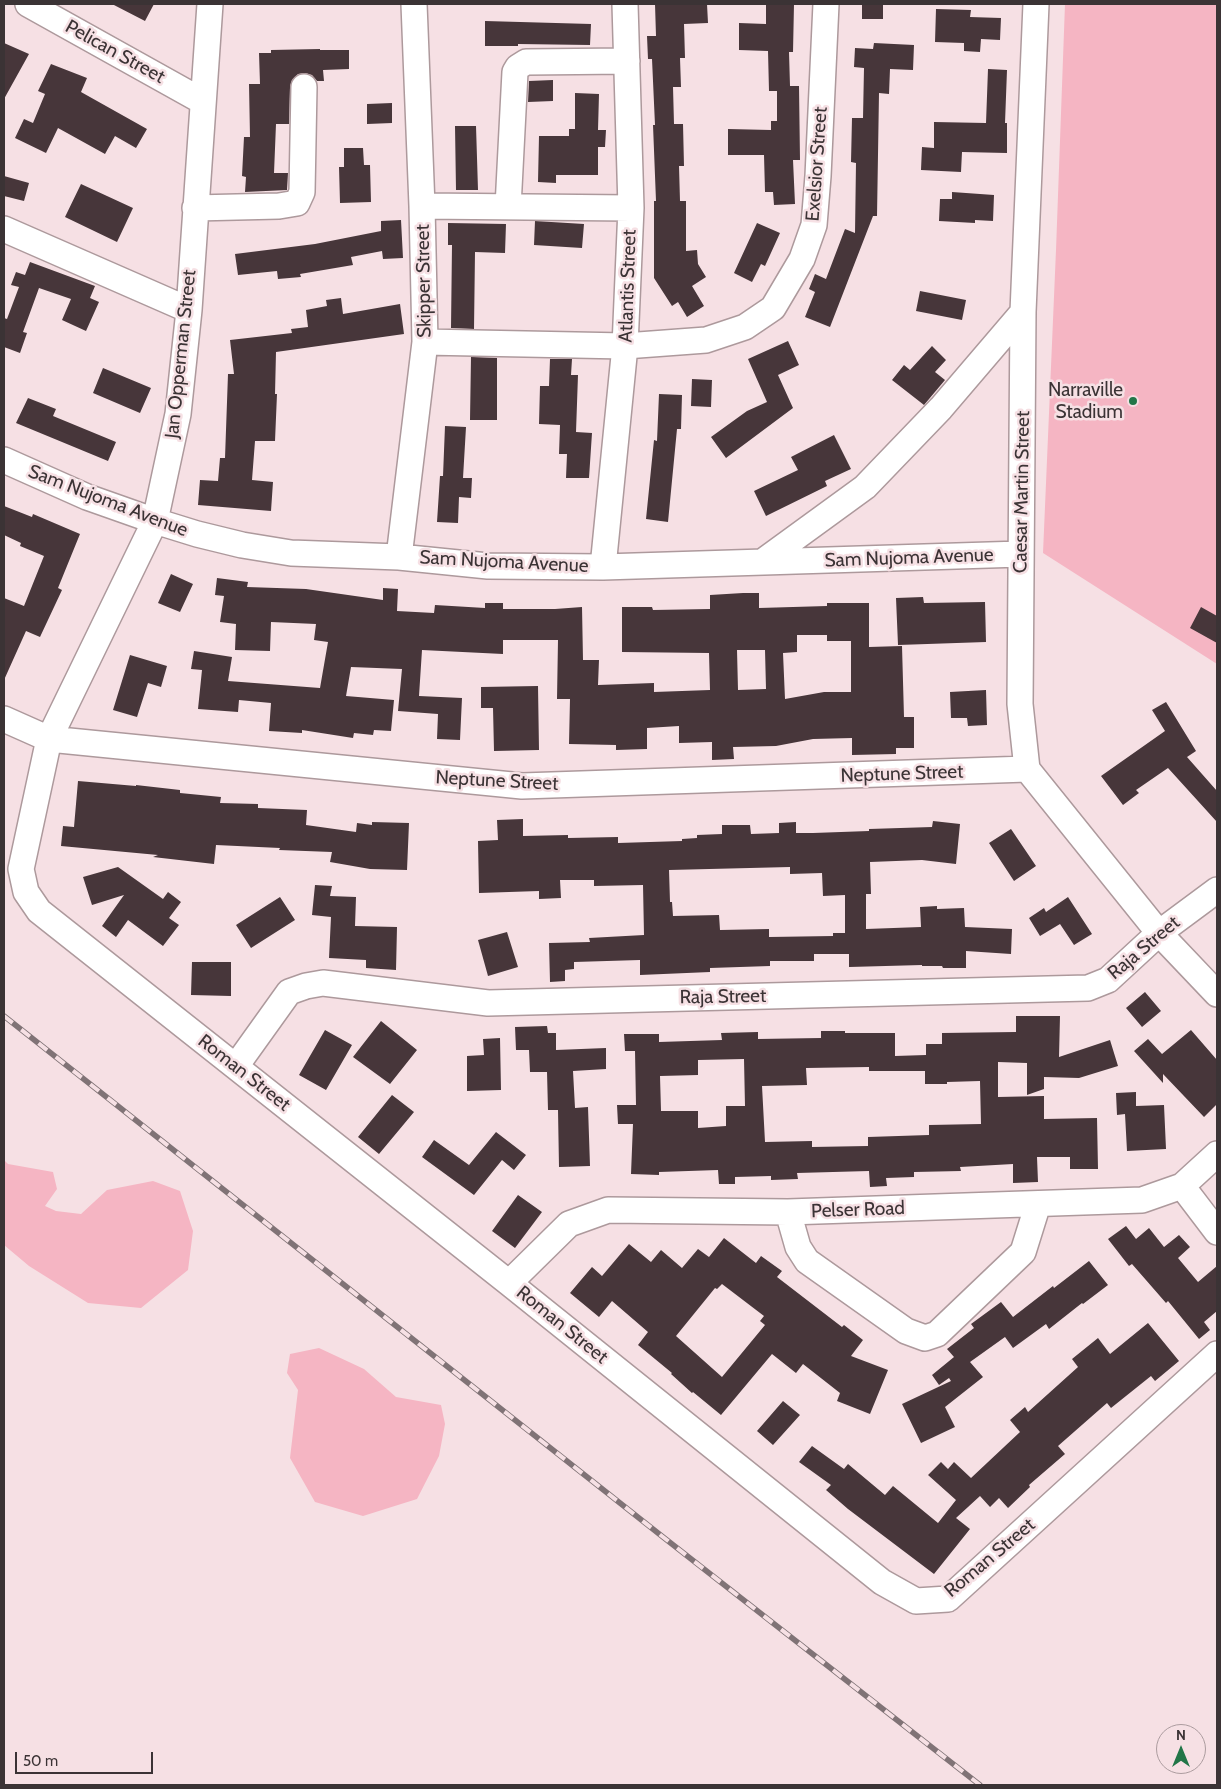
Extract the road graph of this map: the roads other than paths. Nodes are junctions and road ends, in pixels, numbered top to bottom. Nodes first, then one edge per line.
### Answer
1 (28, 4) edge
2 (210, 4) edge
3 (414, 4) edge
4 (625, 4) edge
5 (826, 4) edge
6 (1036, 4) edge
7 (627, 61) junction
8 (304, 87) dead end
9 (202, 101) junction
10 (422, 206) junction
11 (508, 207) junction
12 (195, 208) junction
13 (631, 208) junction
14 (4, 229) edge
15 (189, 310) junction
16 (1023, 312) junction
17 (425, 342) junction
18 (626, 346) junction
19 (4, 460) edge
20 (154, 521) junction
21 (1021, 554) junction
22 (399, 556) junction
23 (762, 562) junction
24 (603, 567) junction
25 (4, 719) edge
26 (49, 739) junction
27 (1027, 770) junction
28 (1217, 890) edge
29 (1159, 933) junction
30 (1217, 994) edge
31 (236, 1066) junction
32 (1217, 1154) edge
33 (1182, 1186) junction
34 (1038, 1204) junction
35 (788, 1212) junction
36 (1217, 1232) edge
37 (509, 1283) junction
38 (1217, 1354) edge

1 - 9 street, Pelican Street
2 - 9 street, Jan Opperman Street
3 - 10 street, Skipper Street
4 - 7 street, Atlantis Street
5 - 18 street, Exelsior Street
6 - 16 street, Caesar Martin Street
7 - 11 street
7 - 13 street, Atlantis Street
8 - 12 street
9 - 12 street, Jan Opperman Street
10 - 11 street
10 - 17 street, Skipper Street
11 - 13 street
12 - 15 street, Jan Opperman Street
13 - 18 street, Atlantis Street
14 - 15 street
15 - 20 street, Jan Opperman Street
16 - 21 street, Caesar Martin Street
16 - 23 street
17 - 18 street, Exelsior Street
17 - 22 street, Skipper Street
18 - 24 street, Atlantis Street
19 - 20 street, Sam Nujoma Avenue
20 - 22 street, Sam Nujoma Avenue
20 - 26 street, Jan Opperman Street
21 - 23 street, Sam Nujoma Avenue
21 - 27 street, Caesar Martin Street
22 - 24 street, Sam Nujoma Avenue
23 - 24 street, Sam Nujoma Avenue
25 - 26 street, Neptune Street
26 - 27 street, Neptune Street
26 - 31 street, Roman Street
27 - 29 street
28 - 29 street, Raja Street
29 - 30 street
29 - 31 street, Raja Street
31 - 37 street, Roman Street
32 - 33 street, Pelser Road
33 - 34 street, Pelser Road
33 - 36 street
34 - 35 street, Pelser Road
34 - 35 street
35 - 37 street, Pelser Road
37 - 38 street, Roman Street

